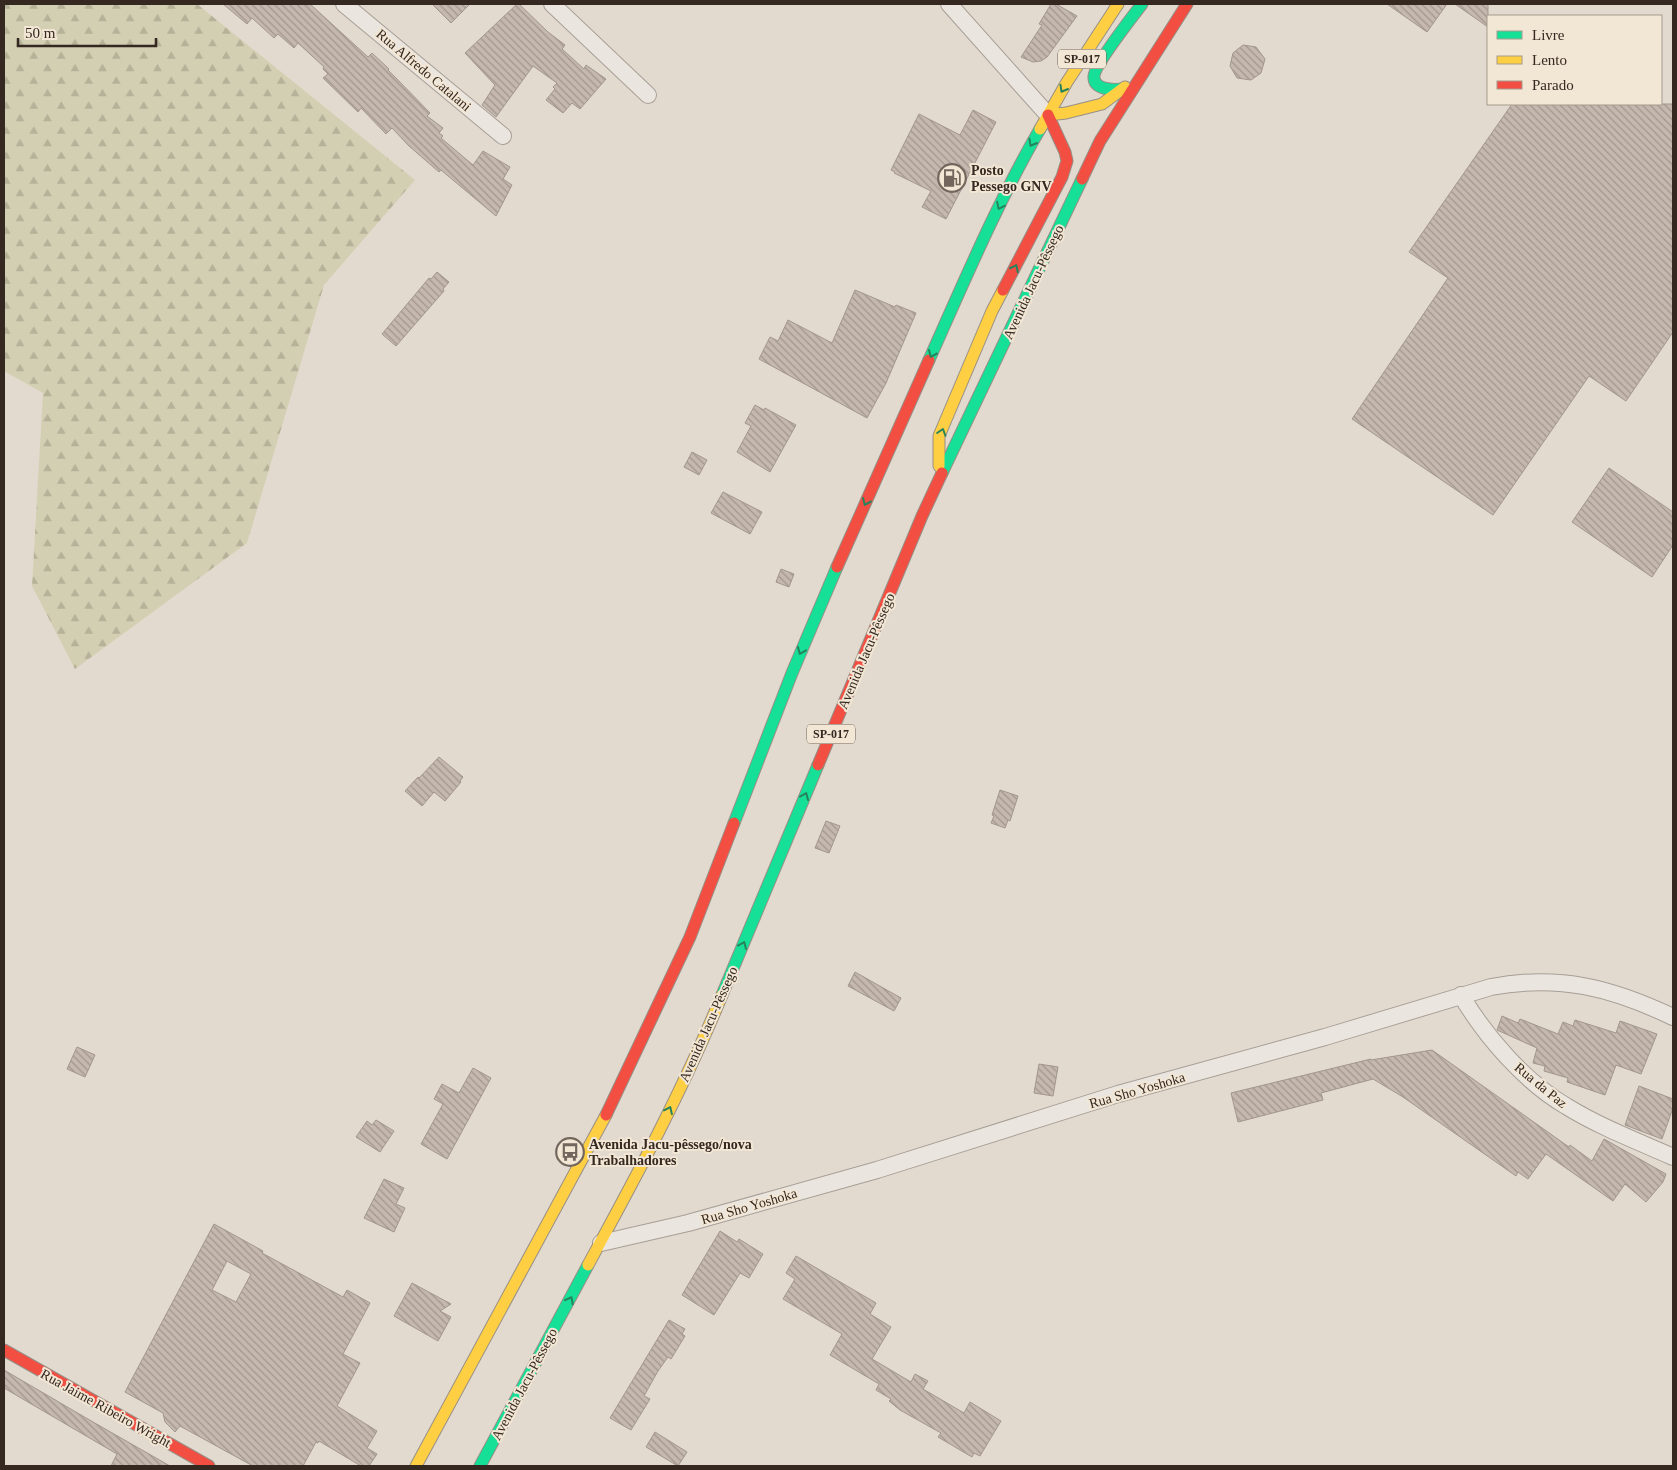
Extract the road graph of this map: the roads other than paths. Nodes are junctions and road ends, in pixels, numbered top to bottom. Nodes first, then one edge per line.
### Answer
1 (344, 4) edge
2 (552, 4) edge
3 (949, 4) edge
4 (1118, 4) edge
5 (1142, 4) edge
6 (1187, 4) edge
7 (1138, 79) junction
8 (1122, 90) junction
9 (648, 95) dead end
10 (1048, 115) junction
11 (503, 136) dead end
12 (1036, 160) dead end
13 (1022, 162) junction
14 (1028, 218) dead end
15 (966, 372) junction
16 (939, 480) junction
17 (1461, 995) junction
18 (1673, 1017) edge
19 (1673, 1158) edge
20 (601, 1243) junction
21 (4, 1350) edge
22 (209, 1466) edge
23 (416, 1466) edge
24 (480, 1466) edge

1 - 11 street, Rua Alfredo Catalani
2 - 9 street
3 - 10 street
4 -> 10 main road, SP-017
5 - 8 main road
6 - 7 main road, Avenida Jacu-Pêssego / SP-017
7 - 8 main road
7 - 16 main road, Avenida Jacu-Pêssego / SP-017
8 - 10 main road
10 -> 13 main road, SP-017
15 -> 10 main road
12 - 13 main road
13 -> 23 main road, SP-017
14 - 15 main road
16 -> 15 main road
20 -> 16 main road, Avenida Jacu-Pêssego / SP-017
17 - 18 street, Rua Sho Yoshoka
17 - 19 street, Rua da Paz
17 - 20 street, Rua Sho Yoshoka
24 -> 20 main road, Avenida Jacu-Pêssego / SP-017
21 - 22 main road, Rua Jaime Ribeiro Wright

